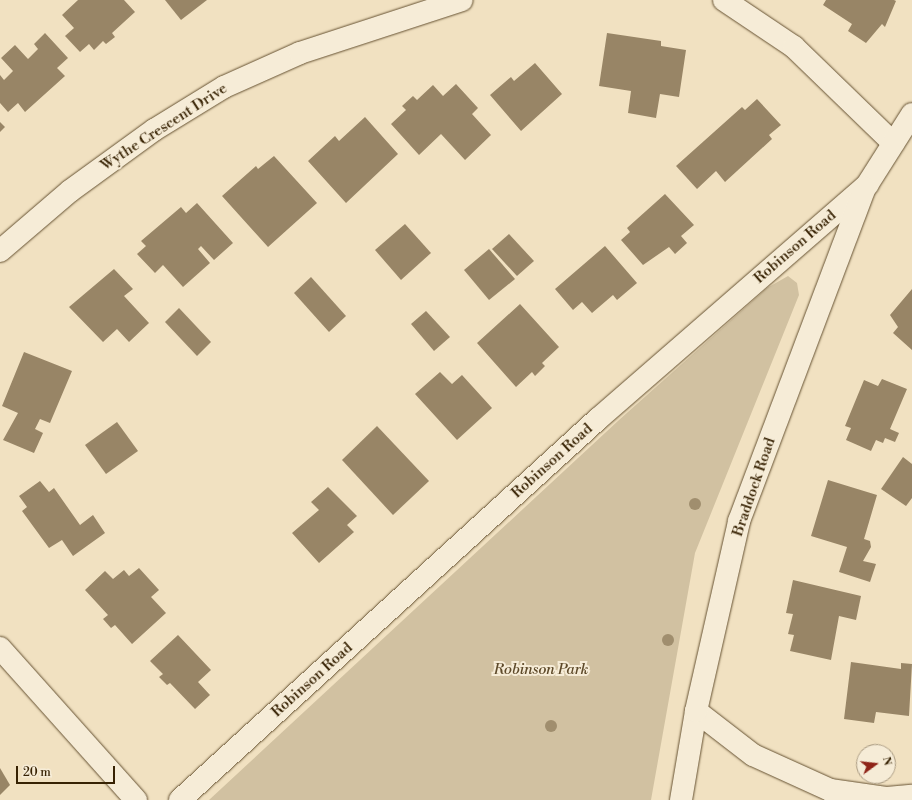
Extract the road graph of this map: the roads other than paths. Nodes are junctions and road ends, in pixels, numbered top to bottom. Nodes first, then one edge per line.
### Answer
1 (462, 0) edge
2 (724, 0) edge
3 (912, 114) edge
4 (893, 143) junction
5 (867, 185) junction
6 (0, 251) edge
7 (0, 648) edge
8 (696, 711) junction
9 (912, 796) edge
10 (136, 800) edge
11 (180, 800) edge
12 (681, 800) edge

1 - 6 street, Wythe Crescent Drive
2 - 4 street
3 - 4 street, Robinson Road
4 - 5 street, Robinson Road
5 - 8 street, Braddock Road
5 - 11 street, Robinson Road
7 - 10 street
8 - 9 street
8 - 12 street, Braddock Road

